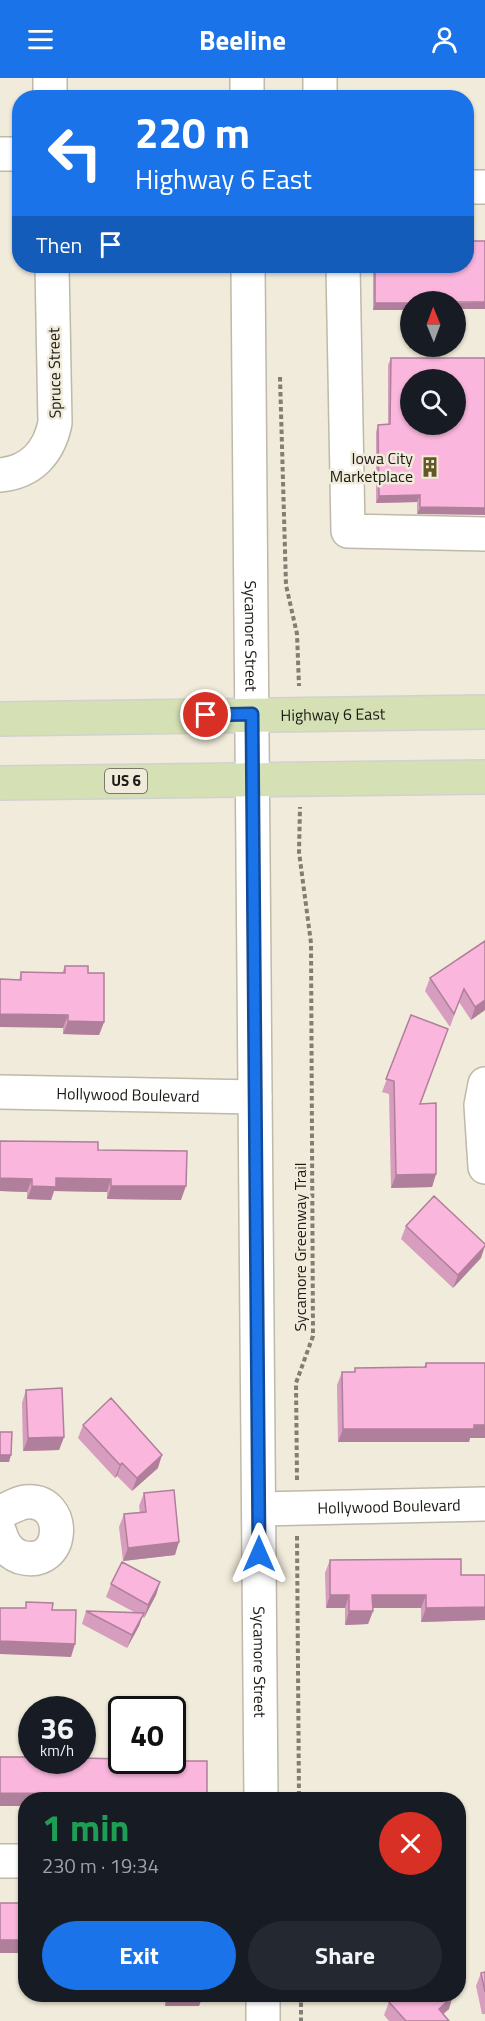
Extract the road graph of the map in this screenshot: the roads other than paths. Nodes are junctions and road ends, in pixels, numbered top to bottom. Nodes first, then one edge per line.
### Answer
1 (52, 273) edge
2 (249, 273) edge
3 (343, 273) edge
4 (12, 471) edge
5 (485, 534) edge
6 (485, 712) edge
7 (252, 714) junction
8 (0, 719) edge
9 (485, 777) edge
10 (253, 778) junction
11 (0, 783) edge
12 (485, 1084) edge
13 (0, 1092) edge
14 (255, 1097) junction
15 (485, 1167) edge
16 (485, 1504) edge
17 (259, 1509) junction
18 (0, 1512) edge
19 (0, 1533) edge
20 (261, 1792) edge
21 (0, 1861) edge
22 (18, 1861) edge
23 (262, 2002) edge
24 (263, 2021) edge

1 - 4 street, Spruce Street
2 - 7 street, Sycamore Street
3 - 5 street
6 - 7 main road, Highway 6 East
7 - 8 main road, Highway 6 East
7 - 10 street, Sycamore Street
9 - 10 main road, US 6
10 - 11 main road, US 6
10 - 14 street, Sycamore Street
12 - 15 street
13 - 14 street, Hollywood Boulevard
14 - 17 street, Sycamore Street
16 - 17 street, Hollywood Boulevard
17 - 20 street, Sycamore Street
18 - 19 street
21 - 22 street
23 - 24 street

